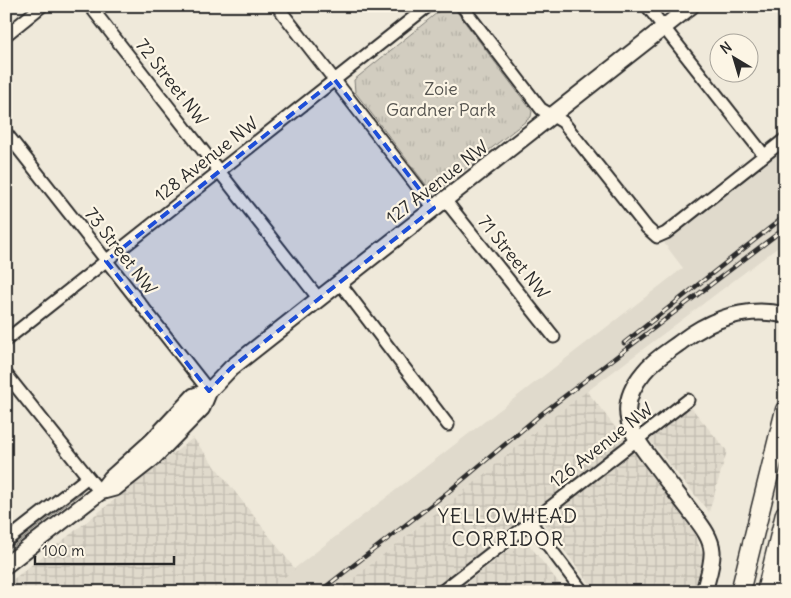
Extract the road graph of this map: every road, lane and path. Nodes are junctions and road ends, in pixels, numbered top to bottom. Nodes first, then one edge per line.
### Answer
1 (42, 6) edge
2 (90, 6) edge
3 (277, 6) edge
4 (428, 6) edge
5 (462, 6) edge
6 (647, 6) edge
7 (691, 6) edge
8 (664, 27) junction
9 (6, 35) edge
10 (334, 80) junction
11 (552, 115) junction
12 (6, 133) edge
13 (785, 139) edge
14 (764, 155) junction
15 (219, 171) junction
16 (439, 204) junction
17 (106, 261) junction
18 (340, 282) junction
19 (319, 299) junction
20 (785, 315) edge
21 (554, 337) dead end
22 (6, 340) edge
23 (6, 374) edge
24 (209, 392) junction
25 (688, 400) dead end
26 (785, 410) edge
27 (448, 426) dead end
28 (636, 440) junction
29 (88, 477) junction
30 (100, 492) junction
31 (785, 514) edge
32 (531, 523) junction
33 (6, 541) edge
34 (6, 565) edge
35 (441, 592) edge
36 (583, 592) edge
37 (704, 592) edge
38 (740, 592) edge
39 (766, 592) edge

1 - 9 street
2 - 15 street, 72 Street NW
3 - 10 street, 71 Street NW
4 - 10 street, 128 Avenue NW
5 - 11 street
6 - 8 street
7 - 8 street, 127 Avenue NW
8 - 11 street, 127 Avenue NW
8 - 14 street
10 - 15 street, 128 Avenue NW
10 - 16 street, 71 Street NW
11 - 14 street
11 - 16 street, 127 Avenue NW
12 - 17 street, 73 Street NW
13 - 14 street
15 - 17 street, 128 Avenue NW
15 - 19 street, 72 Street NW
16 - 18 street, 127 Avenue NW
16 - 21 street, 71 Street NW
17 - 22 street, 128 Avenue NW
17 - 24 street, 73 Street NW
18 - 19 street, 127 Avenue NW
18 - 27 street
19 - 24 street, 127 Avenue NW
20 - 28 street
23 - 29 street
24 - 30 street, 127 Avenue NW
25 - 28 street, 126 Avenue NW
26 - 38 main road
28 - 32 street, 126 Avenue NW
28 - 37 street
29 - 30 street
29 - 33 street
30 - 34 street, 127 Avenue NW
31 - 39 main road
32 - 35 street, 126 Avenue NW
32 - 36 street

